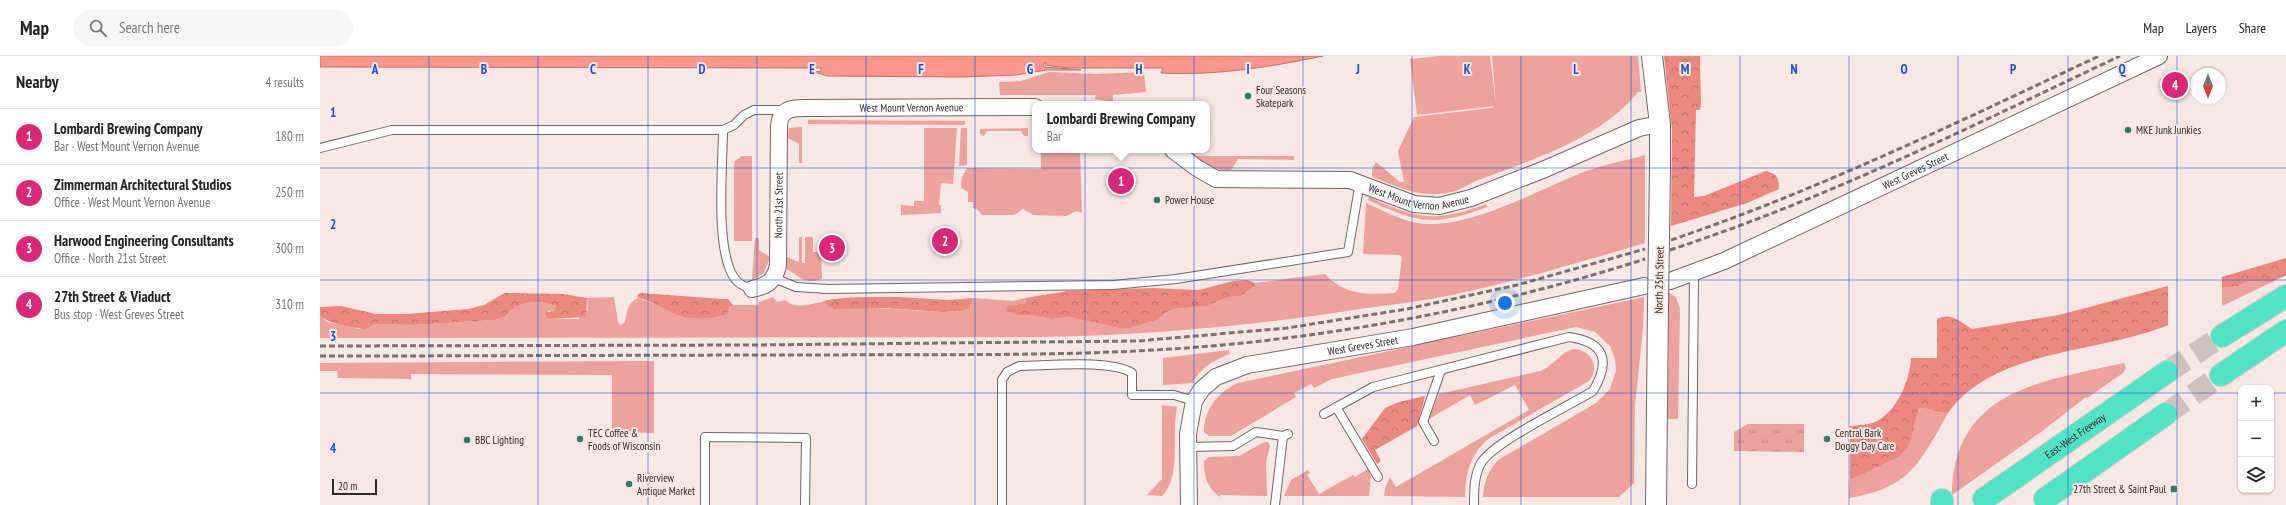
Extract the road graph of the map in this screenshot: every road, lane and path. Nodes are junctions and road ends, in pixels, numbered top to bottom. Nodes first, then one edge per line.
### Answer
1 (1652, 56) edge
2 (2160, 56) edge
3 (1032, 107) edge
4 (787, 110) junction
5 (1660, 124) junction
6 (723, 130) junction
7 (320, 148) edge
8 (1177, 153) edge
9 (1360, 182) junction
10 (1694, 273) junction
11 (774, 278) junction
12 (1670, 281) dead end
13 (1644, 286) dead end
14 (752, 289) joint
15 (2286, 296) edge
16 (2286, 332) edge
17 (2222, 336) tunnel mouth
18 (1441, 370) junction
19 (2167, 372) tunnel mouth
20 (2221, 375) tunnel mouth
21 (1194, 401) junction
22 (1336, 407) junction
23 (1324, 414) dead end
24 (2166, 414) tunnel mouth
25 (1434, 441) dead end
26 (1188, 447) junction
27 (1378, 477) dead end
28 (1692, 484) dead end
29 (1984, 499) dead end
30 (2045, 499) dead end
31 (705, 505) edge
32 (805, 505) edge
33 (1002, 505) edge
34 (1188, 505) edge
35 (1275, 505) edge
36 (1474, 505) edge
37 (1656, 505) edge

1 - 5 street, North 25th Street
2 - 10 street, West Greves Street
3 - 4 street, West Mount Vernon Avenue
4 - 6 lane
4 - 11 street, North 21st Street
5 - 9 street, West Mount Vernon Avenue
5 - 37 street, North 25th Street, bridge
6 - 7 lane
6 - 14 lane
8 - 9 street, West Mount Vernon Avenue
9 - 11 lane
10 - 12 street, West Greves Street
10 - 28 lane
11 - 14 street
13 - 21 street, West Greves Street
15 - 17 highway
16 - 20 highway
18 - 22 lane
18 - 25 lane
18 - 36 lane
19 - 29 highway, East-West Freeway
21 - 26 street, West Greves Street
21 - 33 lane
22 - 23 lane
22 - 27 lane
24 - 30 highway
26 - 34 street, West Greves Street
26 - 35 lane
31 - 32 lane

